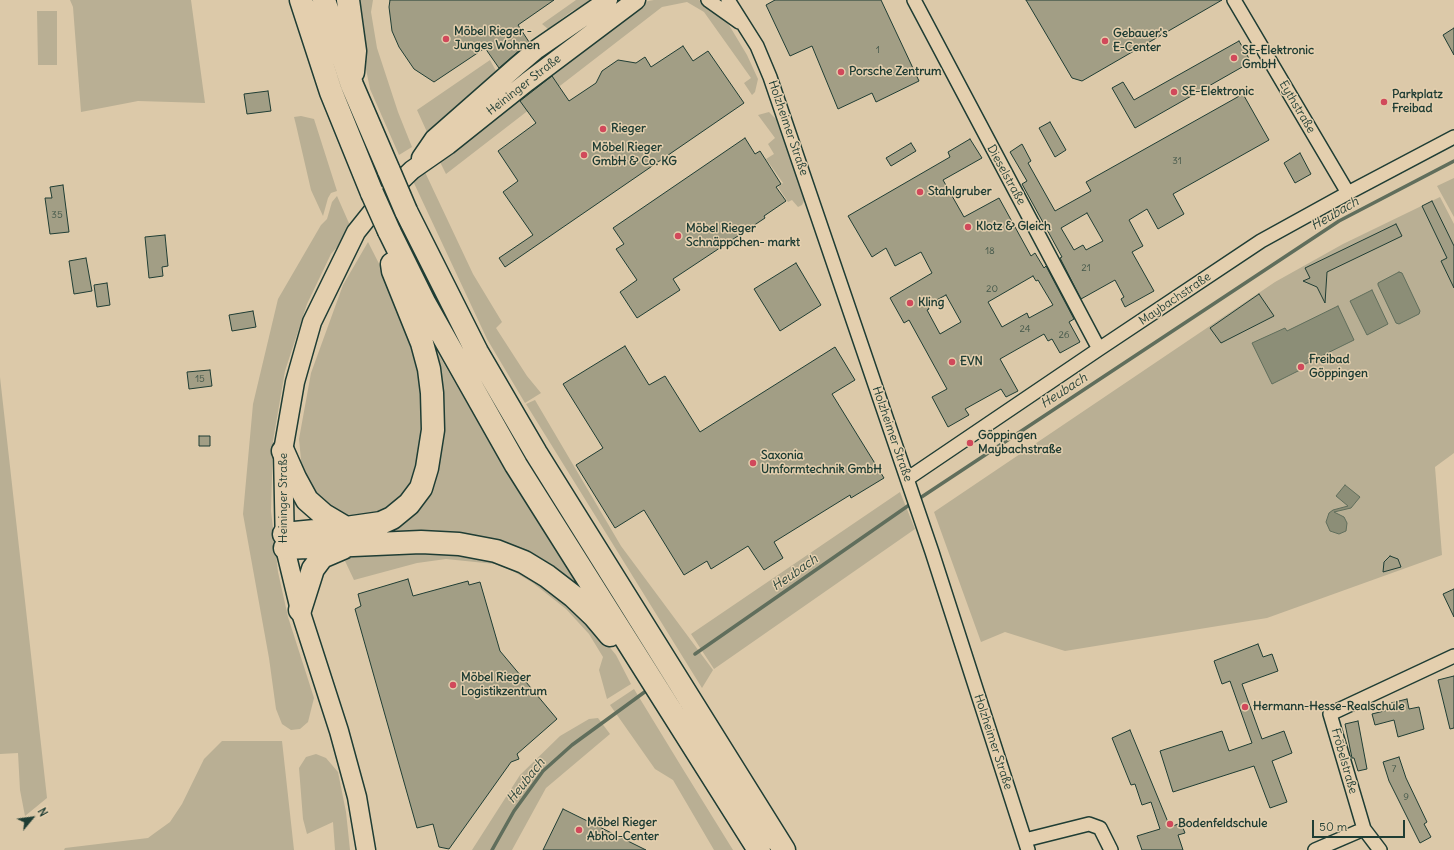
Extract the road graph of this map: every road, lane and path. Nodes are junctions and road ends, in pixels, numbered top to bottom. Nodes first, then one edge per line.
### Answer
1 (301, 0) edge
2 (324, 0) edge
3 (348, 0) edge
4 (608, 0) edge
5 (636, 0) edge
6 (708, 0) edge
7 (728, 0) edge
8 (914, 0) edge
9 (1234, 0) edge
10 (742, 24) junction
11 (352, 84) junction
12 (1454, 137) edge
13 (412, 170) junction
14 (1348, 193) junction
15 (389, 231) junction
16 (1099, 349) junction
17 (283, 451) junction
18 (909, 484) junction
19 (346, 537) junction
20 (284, 541) junction
21 (300, 610) junction
22 (632, 648) junction
23 (1454, 656) edge
24 (1364, 829) junction
25 (1026, 845) edge
26 (366, 850) edge
27 (758, 850) edge
28 (784, 850) edge
29 (1111, 850) edge
30 (1315, 850) edge
31 (1380, 850) edge

1 - 15 highway, bridge
2 - 11 highway
3 - 11 highway
4 - 13 main road, Heininger Straße
5 - 13 main road, Heininger Straße
6 - 10 street, Holzheimer Straße
7 - 10 street, Holzheimer Straße
8 - 16 street, Dieselstraße
9 - 14 street, Eythstraße
10 - 18 street, Holzheimer Straße
11 - 28 highway, bridge
12 - 14 street, Maybachstraße
13 - 17 main road, Heininger Straße
14 - 16 street, Maybachstraße
15 - 19 highway
15 - 22 highway
16 - 18 street, Maybachstraße
17 - 19 highway
17 - 20 main road, Heininger Straße
18 - 25 street, Holzheimer Straße
19 - 20 highway
19 - 21 highway
19 - 22 highway
20 - 21 main road, Heininger Straße
21 - 26 main road, Heininger Straße
22 - 27 highway
23 - 24 street, Fröbelstraße
24 - 30 street
24 - 31 street, Fröbelstraße
25 - 29 street

